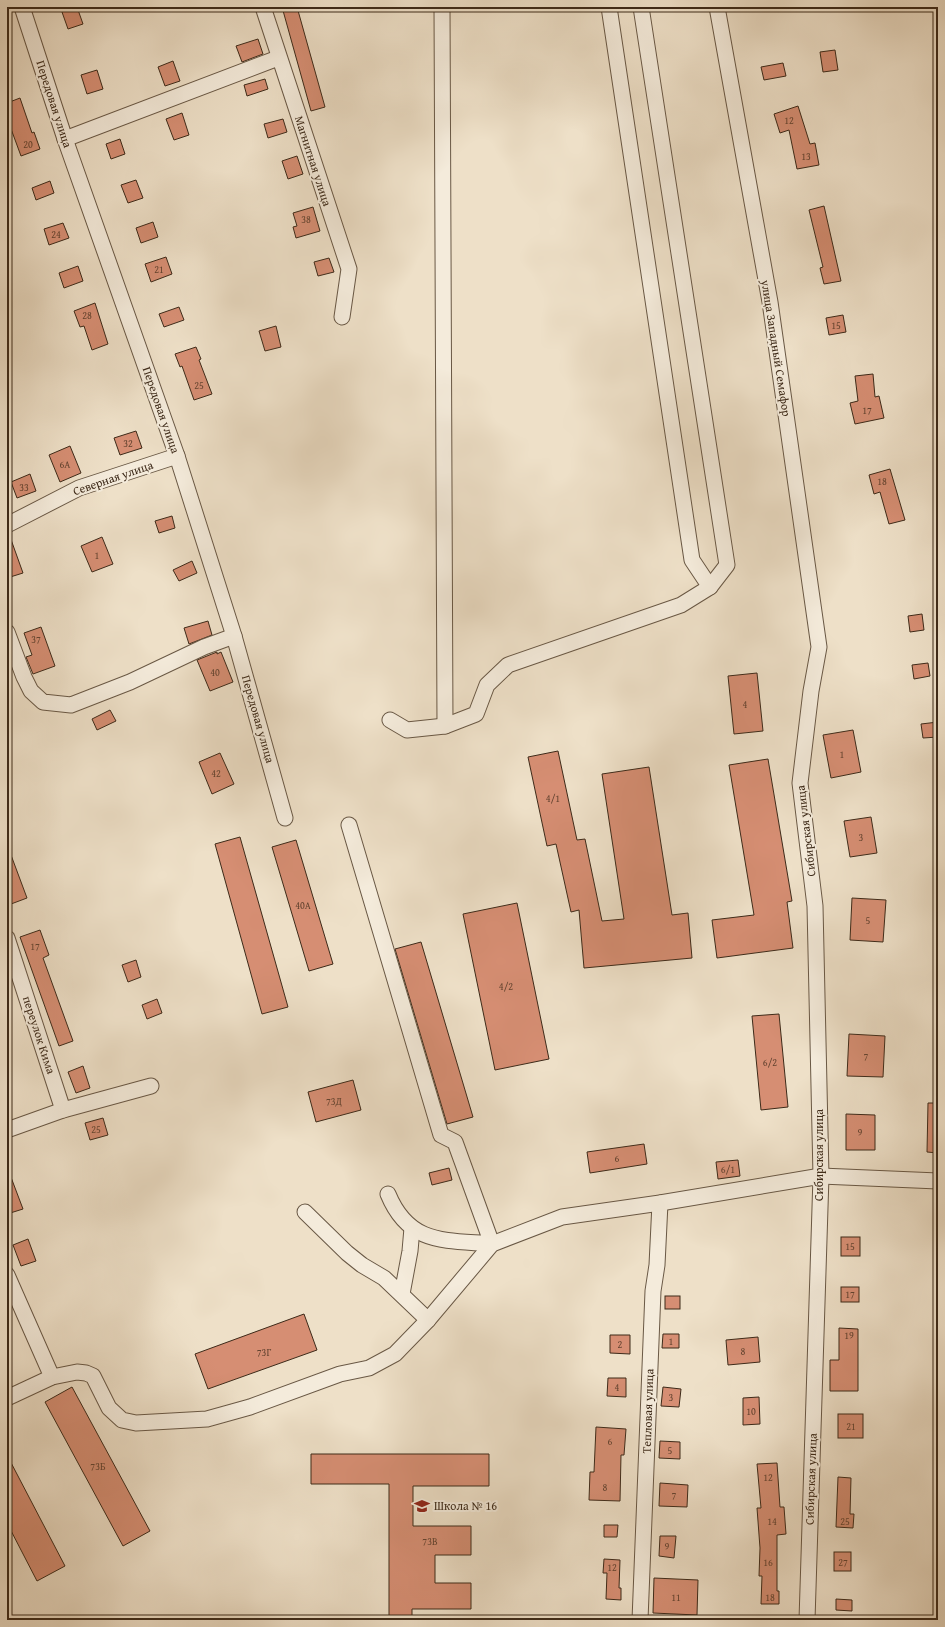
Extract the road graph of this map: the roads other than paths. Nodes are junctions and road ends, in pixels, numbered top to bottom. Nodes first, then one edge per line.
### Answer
1 (22, 7) edge
2 (263, 7) edge
3 (442, 7) edge
4 (609, 7) edge
5 (641, 7) edge
6 (717, 7) edge
7 (278, 58) junction
8 (65, 139) junction
9 (342, 317) dead end
10 (177, 456) junction
11 (7, 525) edge
12 (710, 587) junction
13 (7, 632) edge
14 (234, 636) junction
15 (811, 691) joint
16 (390, 720) dead end
17 (445, 726) junction
18 (286, 818) dead end
19 (349, 825) dead end
20 (7, 938) edge
21 (151, 1086) dead end
22 (63, 1110) junction
23 (7, 1130) edge
24 (821, 1176) junction
25 (938, 1181) edge
26 (388, 1194) dead end
27 (660, 1203) junction
28 (305, 1212) dead end
29 (412, 1228) junction
30 (492, 1244) junction
31 (7, 1275) edge
32 (402, 1294) junction
33 (428, 1320) junction
34 (52, 1378) junction
35 (7, 1398) edge
36 (640, 1620) edge
37 (807, 1620) edge

1 - 8 street, Передовая улица
2 - 7 street, Магнитная улица
3 - 17 street
4 - 12 street
5 - 12 street
6 - 15 street, улица Западный Семафор
7 - 8 street
7 - 9 street, Магнитная улица
8 - 10 street, Передовая улица
10 - 11 street, Северная улица
10 - 14 street, Передовая улица
12 - 17 street
13 - 14 street
14 - 18 street, Передовая улица
15 - 24 street, Сибирская улица
16 - 17 street
19 - 30 street
20 - 22 street, переулок Кима
21 - 22 street
22 - 23 street
24 - 25 street
24 - 27 street
24 - 37 street, Сибирская улица
26 - 29 street
27 - 30 street
27 - 36 street, Тепловая улица
28 - 32 street
29 - 30 street
29 - 32 street
30 - 33 street
31 - 34 street
32 - 33 street
33 - 34 street
34 - 35 street

